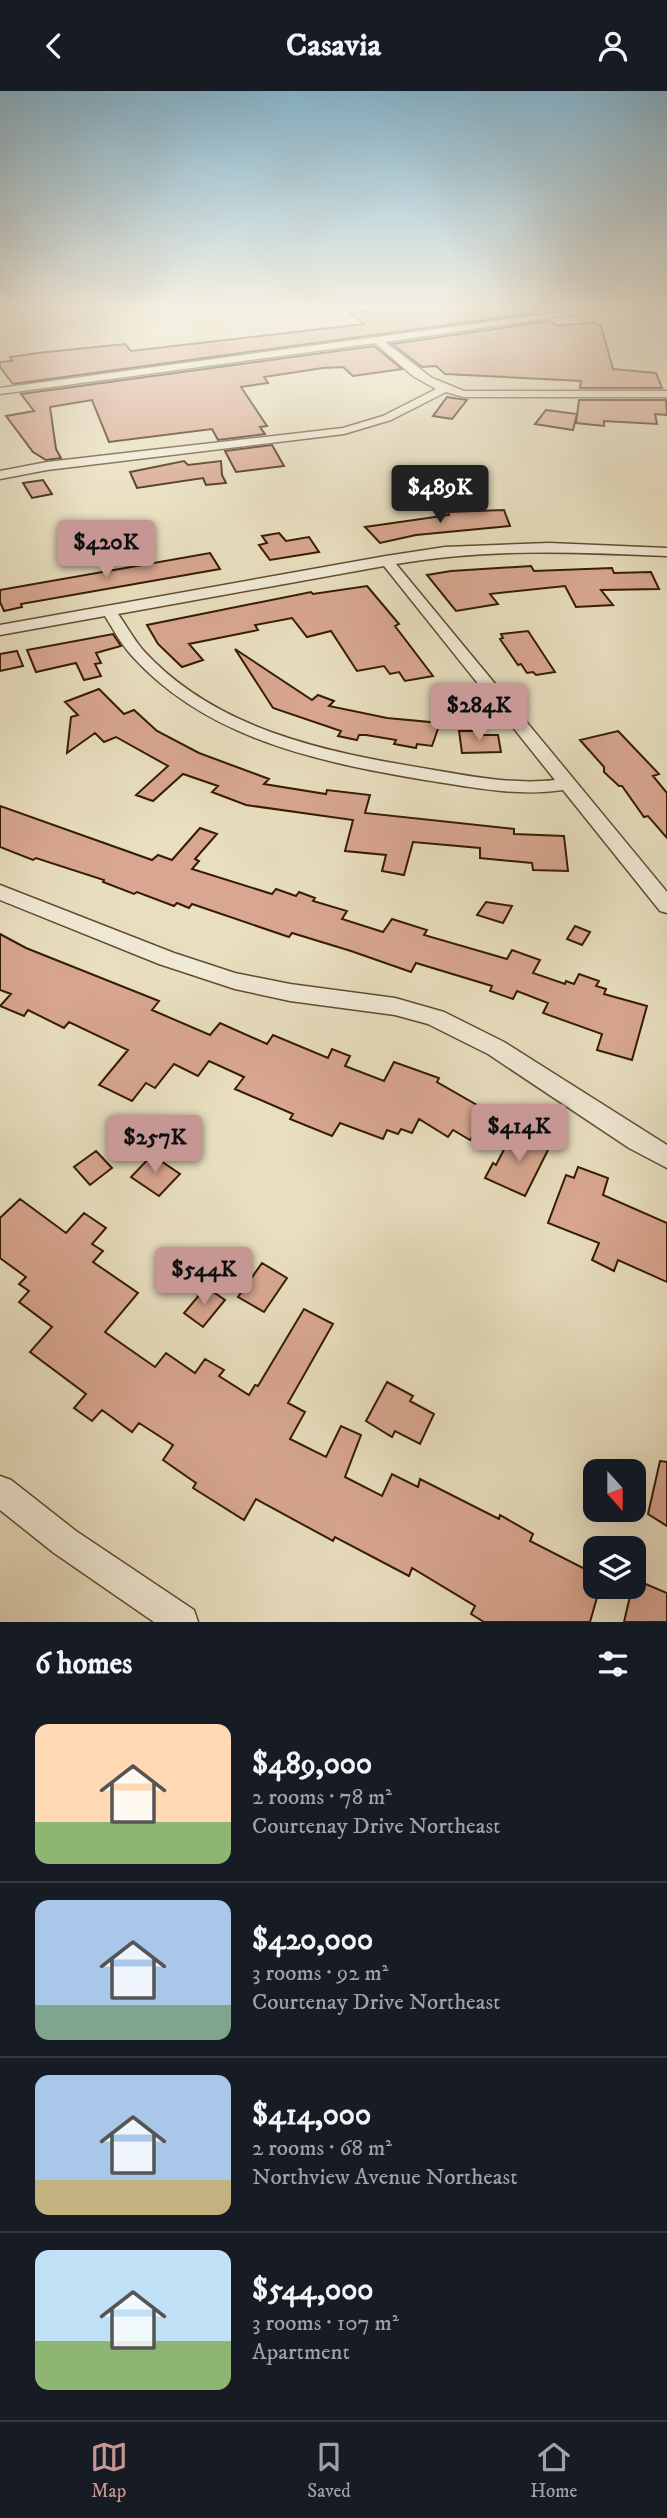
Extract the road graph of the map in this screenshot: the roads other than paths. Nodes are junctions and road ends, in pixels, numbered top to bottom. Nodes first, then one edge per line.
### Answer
1 (85, 379) edge
2 (424, 379) edge
3 (444, 389) junction
4 (0, 391) edge
5 (667, 394) edge
6 (0, 475) edge
7 (667, 552) edge
8 (386, 560) junction
9 (107, 611) junction
10 (0, 630) edge
11 (568, 784) junction
12 (0, 892) edge
13 (667, 906) edge
14 (667, 1157) edge
15 (0, 1491) edge
16 (182, 1622) edge

1 - 4 street
2 - 3 street
3 - 5 street
3 - 6 street
7 - 8 street
8 - 9 street
8 - 11 street
9 - 10 street
9 - 11 street
11 - 13 street
12 - 14 street
15 - 16 street

